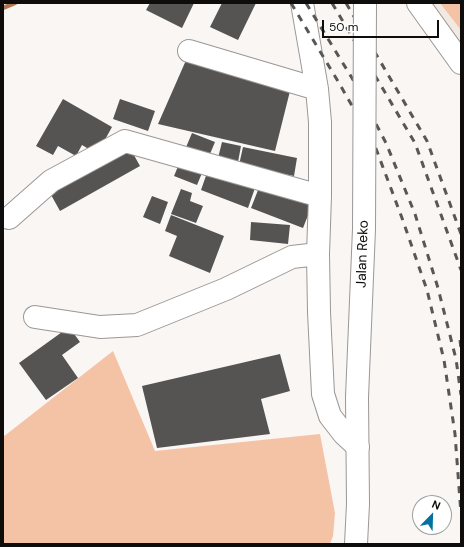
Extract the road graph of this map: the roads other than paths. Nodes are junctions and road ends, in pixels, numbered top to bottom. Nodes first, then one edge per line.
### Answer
1 (302, 3) edge
2 (366, 3) edge
3 (418, 3) edge
4 (189, 51) dead end
5 (461, 63) edge
6 (317, 89) junction
7 (320, 196) junction
8 (9, 218) dead end
9 (318, 254) junction
10 (36, 317) dead end
11 (358, 447) junction
12 (358, 504) junction
13 (345, 544) edge
14 (356, 544) edge

1 - 6 main road
2 - 11 main road, Jalan Reko, bridge
3 - 5 main road
4 - 6 main road
6 - 7 main road
7 - 8 main road
7 - 9 main road
9 - 10 main road
9 - 11 main road
11 - 12 main road, Jalan Reko
12 - 13 main road, Jalan Reko
12 - 14 main road, Jalan Reko

